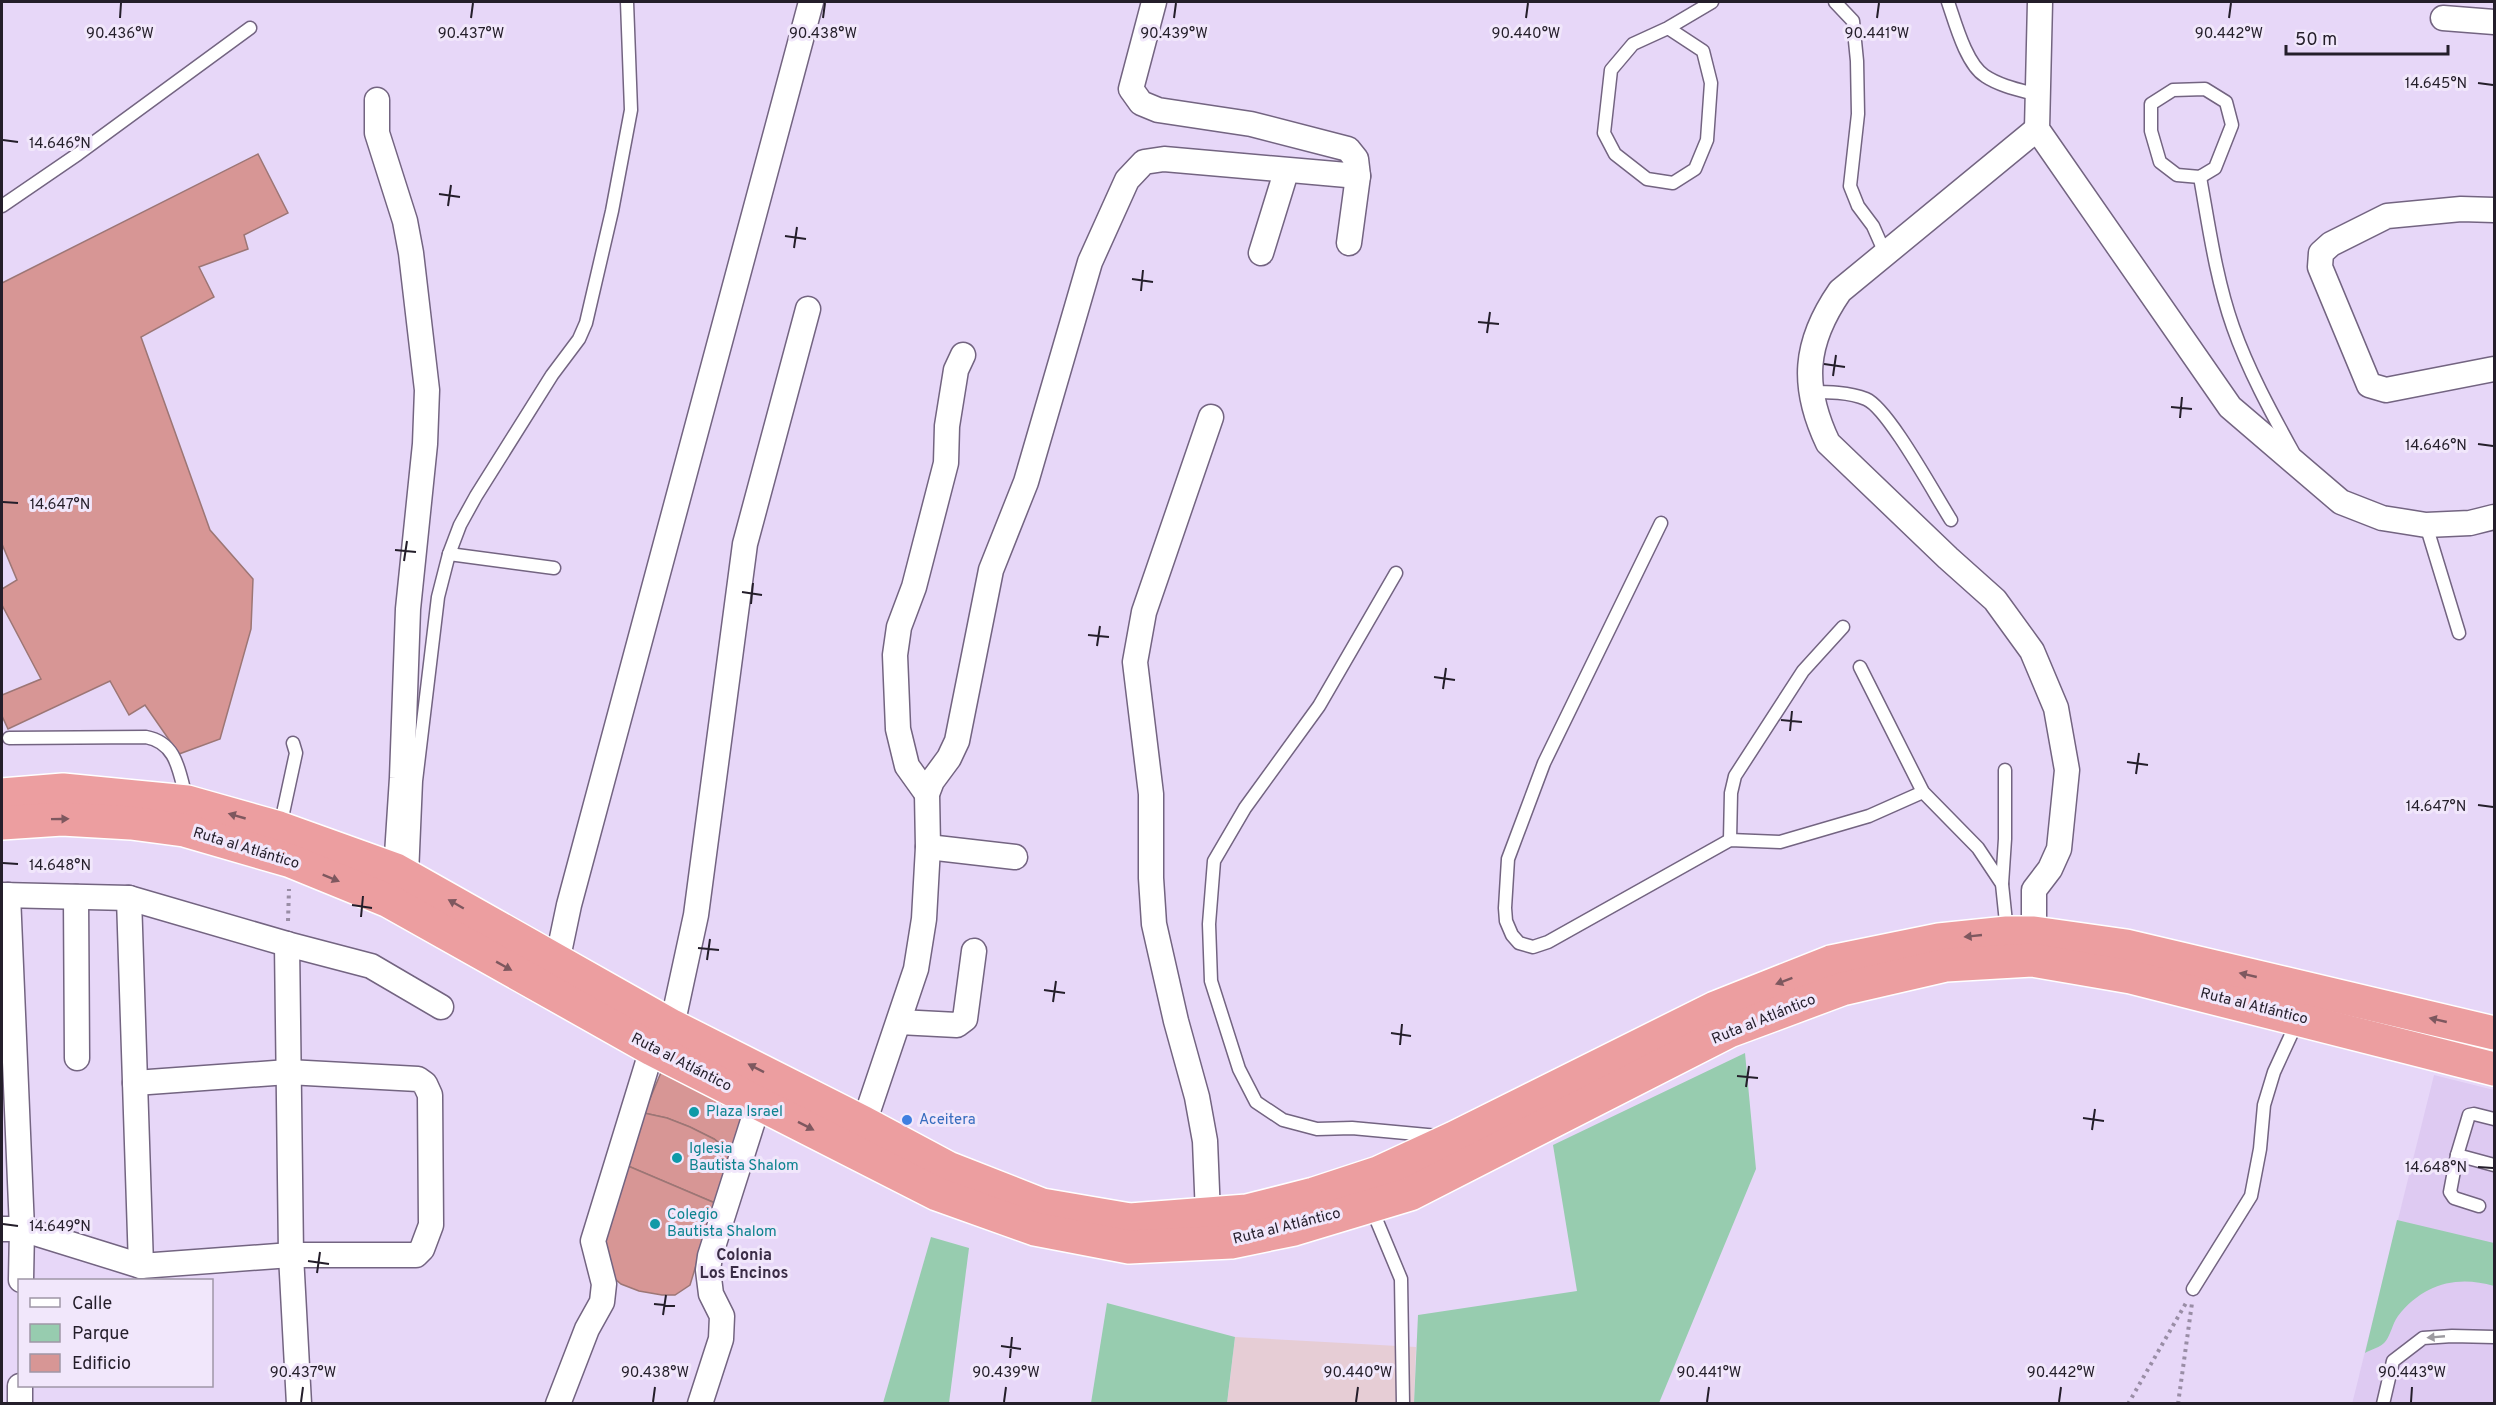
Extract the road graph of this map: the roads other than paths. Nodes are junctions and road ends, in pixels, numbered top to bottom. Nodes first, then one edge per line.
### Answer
1 (627, 2) edge
2 (812, 2) edge
3 (1154, 2) edge
4 (1712, 2) edge
5 (1835, 2) edge
6 (1948, 2) edge
7 (2040, 2) edge
8 (2443, 18) dead end
9 (2494, 22) edge
10 (250, 28) dead end
11 (1668, 28) junction
12 (2038, 94) junction
13 (377, 100) dead end
14 (2037, 129) junction
15 (1286, 172) junction
16 (1358, 177) junction
17 (2200, 177) junction
18 (2, 206) edge
19 (2494, 210) edge
20 (1349, 243) dead end
21 (1261, 253) dead end
22 (1885, 254) junction
23 (808, 309) dead end
24 (963, 355) dead end
25 (2494, 369) edge
26 (1810, 392) junction
27 (1211, 417) dead end
28 (2304, 471) junction
29 (2494, 517) edge
30 (1951, 520) dead end
31 (1661, 523) dead end
32 (2426, 525) junction
33 (449, 554) junction
34 (554, 568) dead end
35 (1396, 573) dead end
36 (1843, 627) dead end
37 (2459, 633) dead end
38 (1860, 667) dead end
39 (9, 738) dead end
40 (293, 743) dead end
41 (2005, 770) dead end
42 (1923, 792) junction
43 (927, 794) junction
44 (2, 795) edge
45 (187, 802) junction
46 (2, 823) edge
47 (279, 828) junction
48 (1730, 840) junction
49 (928, 847) junction
50 (1015, 857) dead end
51 (404, 875) junction
52 (2002, 884) junction
53 (5, 895) edge
54 (76, 897) junction
55 (129, 898) junction
56 (2021, 933) junction
57 (287, 944) junction
58 (974, 951) dead end
59 (557, 962) junction
60 (441, 1007) dead end
61 (2299, 1018) junction
62 (899, 1022) junction
63 (2494, 1034) edge
64 (662, 1037) junction
65 (77, 1058) dead end
66 (2494, 1069) edge
67 (288, 1072) junction
68 (135, 1083) junction
69 (759, 1102) junction
70 (2494, 1119) edge
71 (864, 1123) junction
72 (1454, 1138) junction
73 (2457, 1155) junction
74 (2494, 1165) edge
75 (1370, 1205) junction
76 (2479, 1206) dead end
77 (1208, 1215) junction
78 (12, 1229) edge
79 (291, 1255) junction
80 (141, 1266) junction
81 (21, 1279) edge
82 (2193, 1289) road end
83 (2494, 1337) edge
84 (20, 1387) edge
85 (20, 1404) edge
86 (299, 1404) edge
87 (558, 1404) edge
88 (700, 1404) edge
89 (1403, 1404) edge
90 (2383, 1404) edge

1 - 33 lane
2 - 59 street
3 - 16 street
4 - 11 lane
5 - 22 lane
6 - 12 lane
7 - 12 street
8 - 9 street
10 - 18 lane
11 - 11 lane
12 - 14 street
13 - 51 street
14 - 22 street
14 - 28 street
15 - 16 street
15 - 21 street
15 - 43 street
16 - 20 street
17 - 17 lane
17 - 28 lane
19 - 25 street
22 - 26 street
23 - 64 street
24 - 43 street
26 - 30 lane
26 - 56 street
27 - 77 street
28 - 32 street
29 - 32 street
31 - 48 lane
32 - 37 lane
33 - 34 lane
33 - 51 lane
35 - 72 lane
36 - 48 lane
38 - 42 lane
39 - 45 lane
40 - 47 lane
41 - 52 lane
42 - 48 lane
42 - 52 lane
43 - 49 street
44 - 45 highway, Ruta al Atlántico
47 -> 45 highway, Ruta al Atlántico
46 -> 64 highway, Ruta al Atlántico
47 - 51 highway, Ruta al Atlántico
49 - 50 street
49 - 62 street
59 -> 51 highway, Ruta al Atlántico
52 - 56 lane
53 - 54 street
53 - 78 street
54 - 55 street
54 - 65 street
55 - 57 street
55 - 68 street
63 -> 56 highway, Ruta al Atlántico
56 -> 72 highway, Ruta al Atlántico
57 - 60 street
57 - 67 street
58 - 62 street
59 - 64 highway, Ruta al Atlántico
61 - 66 highway, Ruta al Atlántico
61 - 75 highway, Ruta al Atlántico
61 - 82 lane
62 - 71 street
64 - 69 highway, Ruta al Atlántico
71 -> 64 highway, Ruta al Atlántico
64 - 87 street
67 - 68 street
67 - 79 street
67 - 79 street
68 - 80 street
69 -> 75 highway, Ruta al Atlántico
69 - 88 street
70 - 73 lane
71 - 77 highway, Ruta al Atlántico
72 - 77 highway, Ruta al Atlántico
73 - 74 lane
73 - 76 lane
75 - 89 lane
78 - 80 street
78 - 81 street
79 - 80 street
79 - 86 street
83 -> 90 lane
84 - 85 street

